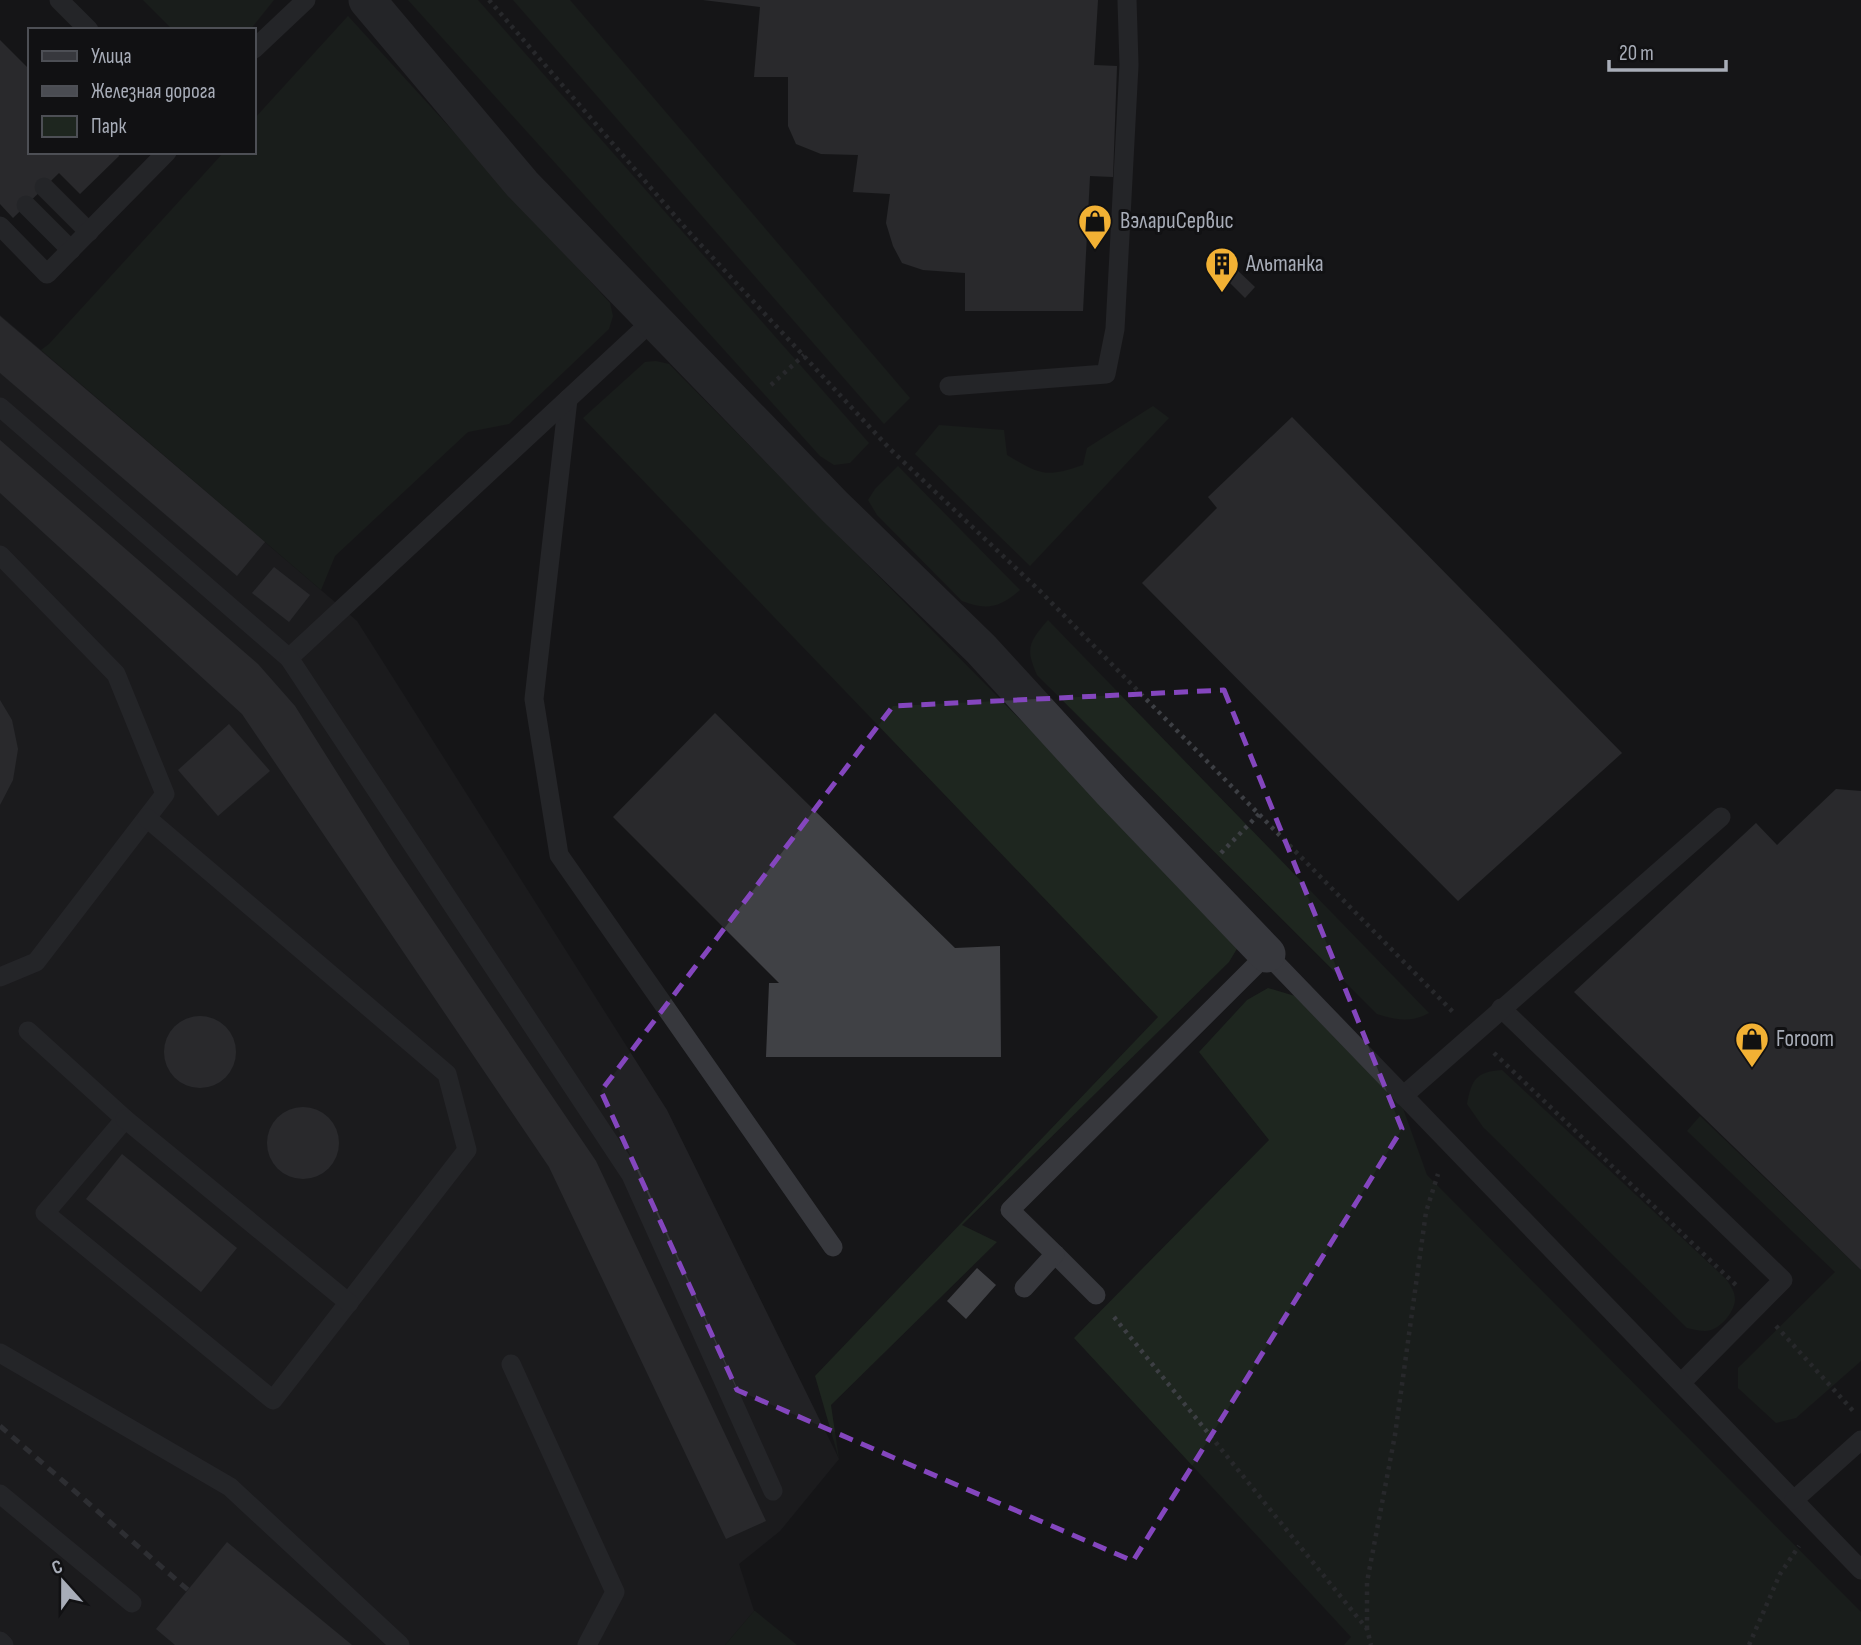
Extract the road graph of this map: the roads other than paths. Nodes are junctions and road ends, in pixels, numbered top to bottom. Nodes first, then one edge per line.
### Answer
1 (59, 0) edge
2 (306, 0) edge
3 (367, 0) edge
4 (1127, 0) edge
5 (87, 28) edge
6 (256, 47) edge
7 (165, 154) edge
8 (44, 187) dead end
9 (26, 205) dead end
10 (0, 226) edge
11 (89, 232) junction
12 (71, 250) junction
13 (652, 321) junction
14 (949, 386) dead end
15 (568, 400) junction
16 (0, 407) edge
17 (0, 555) edge
18 (289, 658) junction
19 (1721, 817) dead end
20 (147, 818) junction
21 (1267, 954) junction
22 (0, 977) edge
23 (1502, 1008) junction
24 (28, 1031) dead end
25 (1403, 1096) junction
26 (125, 1119) junction
27 (833, 1247) dead end
28 (1055, 1254) junction
29 (1024, 1288) dead end
30 (1096, 1295) road end
31 (349, 1303) junction
32 (0, 1353) edge
33 (511, 1364) dead end
34 (1681, 1383) junction
35 (1861, 1440) edge
36 (773, 1491) dead end
37 (0, 1494) edge
38 (1794, 1500) junction
39 (1861, 1570) edge
40 (132, 1603) dead end
41 (0, 1641) edge
42 (4, 1645) edge
43 (400, 1645) edge
44 (587, 1645) edge

1 - 5 lane
2 - 6 lane
3 - 13 street
4 - 14 lane
7 - 11 lane
8 - 11 lane
9 - 12 lane
10 - 12 lane
11 - 12 lane
13 - 15 lane
13 - 21 street
15 - 18 lane
15 - 27 lane
16 - 18 lane
17 - 20 lane
18 - 36 lane
19 - 23 lane
20 - 22 lane
20 - 31 lane
21 - 25 lane
21 - 28 lane
23 - 25 lane
23 - 34 lane
24 - 26 lane
25 - 34 lane
26 - 31 lane
26 - 31 lane
28 - 29 lane
28 - 30 lane
32 - 43 lane
33 - 44 lane
34 - 38 lane
35 - 38 lane
37 - 40 lane
38 - 39 lane
41 - 42 lane

